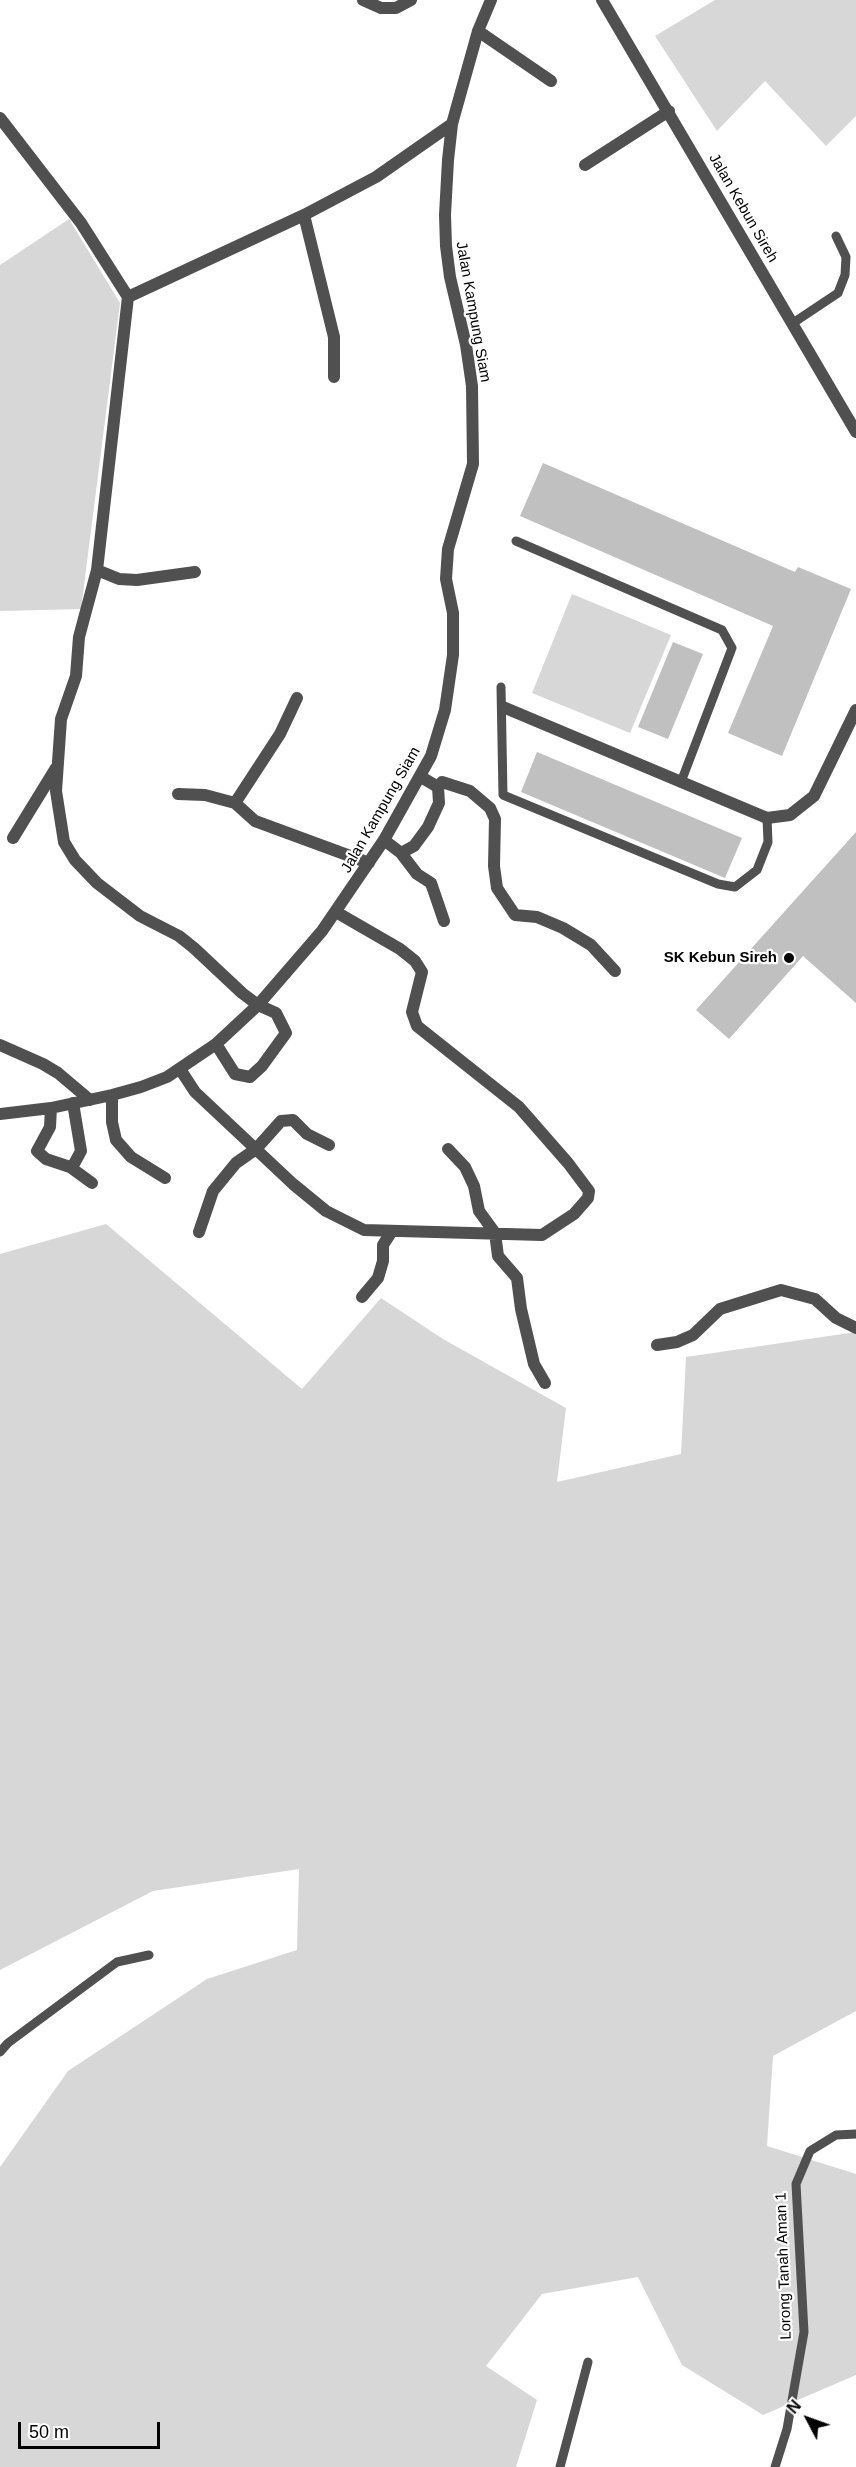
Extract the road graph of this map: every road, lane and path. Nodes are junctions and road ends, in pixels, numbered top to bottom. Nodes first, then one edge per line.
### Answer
1 (363, 0) edge
2 (411, 0) edge
3 (491, 0) edge
4 (602, 0) edge
5 (478, 31) junction
6 (551, 81) dead end
7 (669, 111) junction
8 (0, 118) edge
9 (452, 124) junction
10 (585, 165) dead end
11 (304, 215) junction
12 (836, 236) dead end
13 (128, 297) junction
14 (793, 323) junction
15 (334, 377) dead end
16 (856, 432) edge
17 (516, 541) dead end
18 (97, 570) junction
19 (195, 572) dead end
20 (501, 687) dead end
21 (297, 698) dead end
22 (503, 707) junction
23 (856, 710) edge
24 (57, 767) junction
25 (421, 777) junction
26 (681, 782) junction
27 (438, 787) junction
28 (178, 794) dead end
29 (235, 803) junction
30 (767, 818) junction
31 (13, 838) dead end
32 (384, 840) junction
33 (401, 853) junction
34 (369, 863) junction
35 (336, 912) junction
36 (444, 921) dead end
37 (615, 971) dead end
38 (258, 1005) junction
39 (216, 1044) junction
40 (0, 1045) edge
41 (180, 1069) junction
42 (112, 1095) junction
43 (90, 1100) junction
44 (73, 1103) junction
45 (51, 1108) junction
46 (0, 1114) edge
47 (329, 1145) dead end
48 (256, 1149) junction
49 (448, 1149) dead end
50 (70, 1167) junction
51 (165, 1178) dead end
52 (92, 1183) dead end
53 (392, 1231) junction
54 (199, 1232) dead end
55 (495, 1233) junction
56 (362, 1297) dead end
57 (856, 1328) edge
58 (657, 1345) dead end
59 (545, 1383) dead end
60 (149, 1955) dead end
61 (0, 2052) edge
62 (856, 2134) edge
63 (588, 2362) dead end
64 (560, 2467) edge
65 (776, 2467) edge

1 - 2 street
3 - 5 street, Jalan Kampung Siam
4 - 7 street, Jalan Kebun Sireh
5 - 6 street
5 - 9 street, Jalan Kampung Siam
7 - 10 street
7 - 14 street, Jalan Kebun Sireh
8 - 13 street
9 - 11 street
9 - 25 street, Jalan Kampung Siam
11 - 13 street
11 - 15 street
12 - 14 lane
13 - 18 street
14 - 16 street, Jalan Kebun Sireh
17 - 26 lane
18 - 19 street
18 - 24 street
20 - 22 lane
21 - 29 street
22 - 26 street
22 - 30 lane
23 - 30 street
24 - 31 street
24 - 38 street
25 - 27 street
25 - 32 street, Jalan Kampung Siam
26 - 30 street
27 - 33 street
27 - 37 street
28 - 29 street
29 - 34 street
32 - 33 street
32 - 34 street, Jalan Kampung Siam
33 - 36 street
34 - 35 street, Jalan Kampung Siam
35 - 38 street, Jalan Kampung Siam
35 - 55 street
38 - 39 street, Jalan Kampung Siam
38 - 39 street
39 - 41 street, Jalan Kampung Siam
40 - 43 street
41 - 42 street, Jalan Kampung Siam
41 - 48 street
42 - 43 street, Jalan Kampung Siam
42 - 51 street
43 - 44 street, Jalan Kampung Siam
44 - 45 street, Jalan Kampung Siam
44 - 50 street
45 - 46 street, Jalan Kampung Siam
45 - 50 street
47 - 48 street
48 - 53 street
48 - 54 street
49 - 55 street
50 - 52 street
53 - 55 street
53 - 56 street
55 - 59 street
57 - 58 street
60 - 61 lane
62 - 65 lane, Lorong Tanah Aman 1
63 - 64 lane

